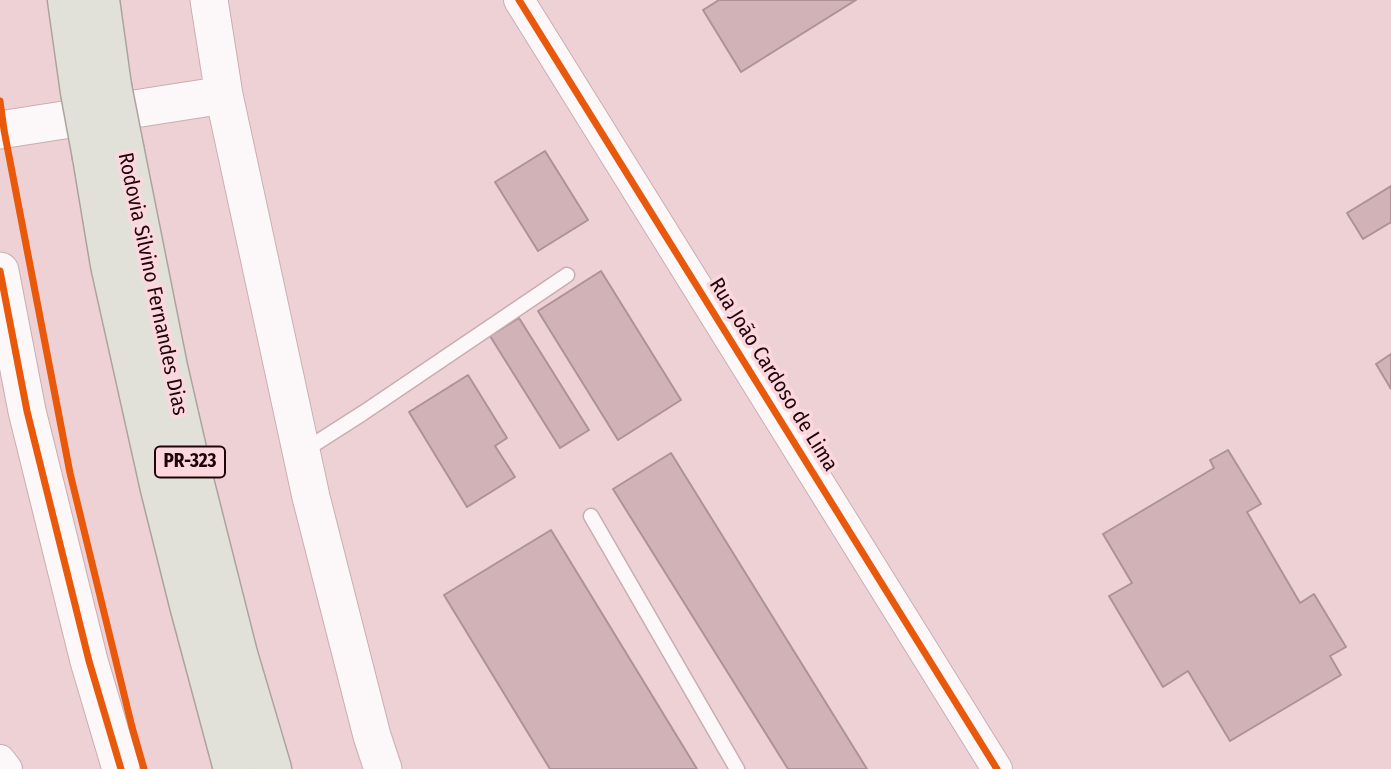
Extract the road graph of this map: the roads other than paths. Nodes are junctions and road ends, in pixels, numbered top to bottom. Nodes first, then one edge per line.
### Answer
1 (67, 0) edge
2 (100, 0) edge
3 (209, 0) edge
4 (519, 0) edge
5 (96, 89) junction
6 (224, 95) junction
7 (0, 130) edge
8 (108, 154) junction
9 (0, 271) edge
10 (567, 275) dead end
11 (301, 453) junction
12 (592, 516) dead end
13 (0, 760) edge
14 (7, 769) edge
15 (121, 769) edge
16 (233, 769) edge
17 (272, 769) edge
18 (383, 769) edge
19 (737, 769) edge
20 (998, 769) edge

1 - 5 highway, Rodovia Silvino Fernandes Dias / PR-323
2 - 5 highway, Rodovia Silvino Fernandes Dias / PR-323
3 - 6 street
4 - 20 street, Rua João Cardoso de Lima
5 - 8 highway, Rodovia Silvino Fernandes Dias / PR-323, bridge
6 - 7 street
6 - 11 street
8 - 16 highway, Rodovia Silvino Fernandes Dias / PR-323
8 - 17 highway, Rodovia Silvino Fernandes Dias / PR-323
9 - 15 street
10 - 11 lane
11 - 18 street
12 - 19 lane
13 - 14 street

